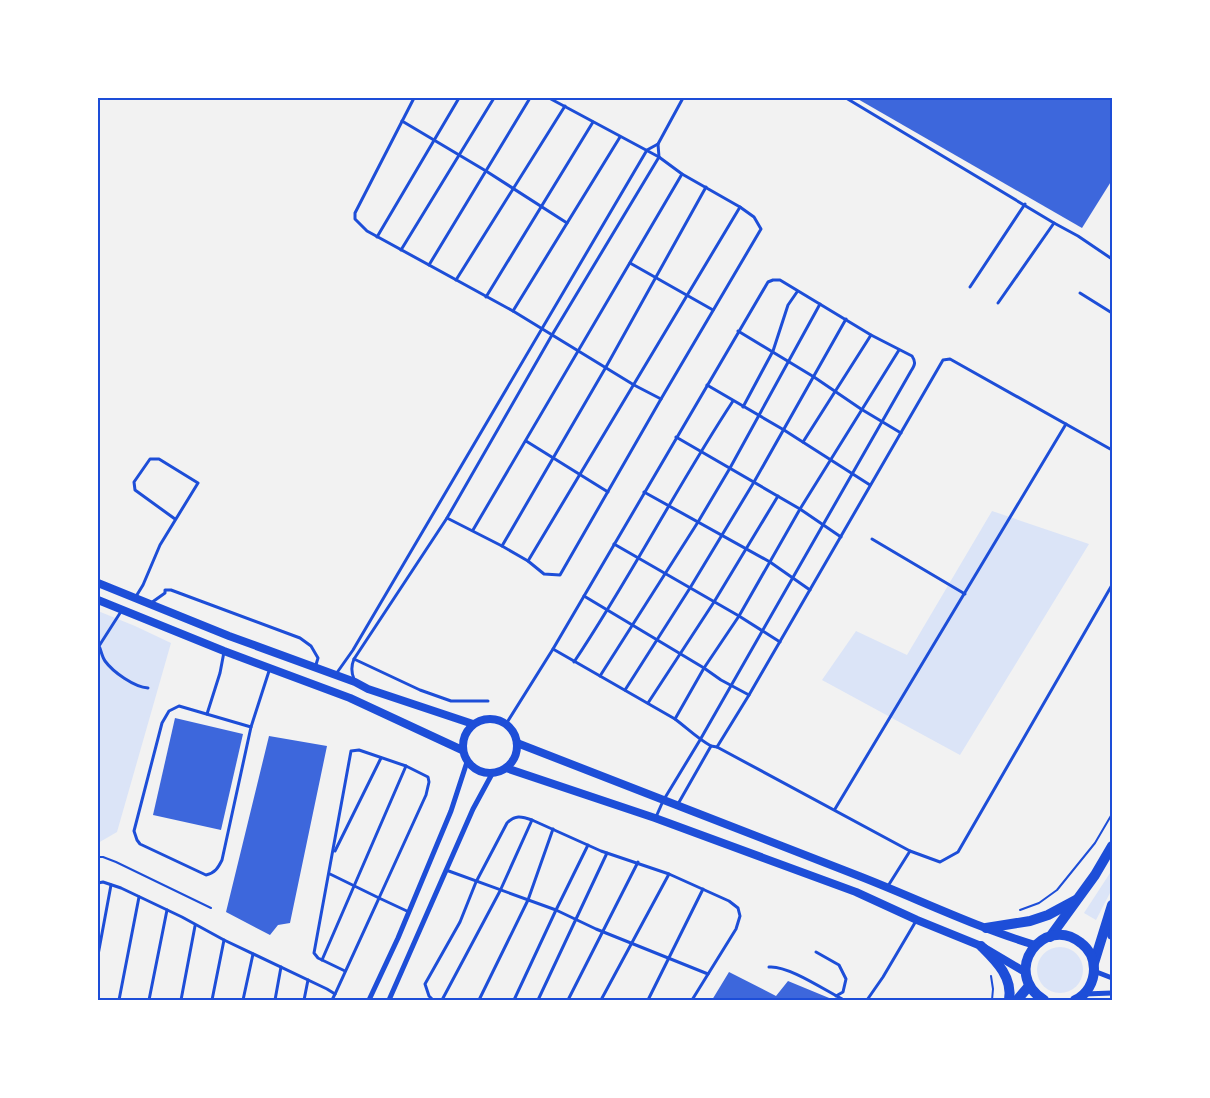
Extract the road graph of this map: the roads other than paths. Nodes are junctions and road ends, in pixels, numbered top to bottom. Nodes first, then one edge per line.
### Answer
1 (414, 98) edge
2 (459, 98) edge
3 (494, 98) edge
4 (530, 98) edge
5 (549, 98) edge
6 (683, 98) edge
7 (846, 98) edge
8 (565, 106) junction
9 (402, 121) junction
10 (593, 122) junction
11 (620, 137) junction
12 (434, 141) junction
13 (658, 144) junction
14 (647, 150) junction
15 (459, 155) junction
16 (659, 157) junction
17 (486, 171) junction
18 (682, 174) junction
19 (706, 187) junction
20 (512, 189) junction
21 (1025, 204) junction
22 (541, 207) junction
23 (740, 207) junction
24 (1054, 223) junction
25 (567, 224) junction
26 (377, 237) junction
27 (401, 250) junction
28 (1112, 258) edge
29 (630, 263) junction
30 (429, 265) junction
31 (656, 277) junction
32 (456, 280) junction
33 (970, 287) dead end
34 (797, 292) junction
35 (1080, 293) dead end
36 (688, 294) junction
37 (486, 297) junction
38 (998, 303) dead end
39 (820, 304) junction
40 (713, 310) junction
41 (513, 311) junction
42 (1112, 313) edge
43 (846, 319) junction
44 (543, 329) junction
45 (738, 331) junction
46 (552, 334) junction
47 (871, 335) junction
48 (898, 350) junction
49 (578, 352) junction
50 (773, 352) junction
51 (788, 362) junction
52 (606, 368) junction
53 (814, 377) junction
54 (634, 385) junction
55 (707, 385) junction
56 (835, 392) junction
57 (660, 399) junction
58 (732, 401) junction
59 (743, 407) junction
60 (861, 409) junction
61 (758, 416) junction
62 (882, 422) junction
63 (1066, 424) junction
64 (784, 430) junction
65 (901, 433) junction
66 (676, 437) junction
67 (526, 441) junction
68 (803, 442) junction
69 (1112, 450) edge
70 (700, 451) junction
71 (553, 458) junction
72 (832, 460) junction
73 (730, 468) junction
74 (580, 474) junction
75 (853, 474) junction
76 (754, 482) junction
77 (870, 485) junction
78 (608, 492) junction
79 (644, 492) junction
80 (778, 496) junction
81 (670, 506) junction
82 (800, 509) junction
83 (447, 518) junction
84 (175, 519) junction
85 (698, 522) junction
86 (823, 525) junction
87 (474, 530) junction
88 (721, 535) junction
89 (841, 537) junction
90 (872, 539) dead end
91 (614, 544) junction
92 (502, 546) junction
93 (745, 548) junction
94 (638, 558) junction
95 (528, 561) junction
96 (770, 562) junction
97 (664, 573) junction
98 (794, 578) junction
99 (98, 583) edge
100 (1112, 585) edge
101 (690, 588) junction
102 (810, 590) junction
103 (965, 594) junction
104 (584, 596) junction
105 (135, 598) junction
106 (98, 600) edge
107 (714, 602) junction
108 (150, 604) junction
109 (122, 609) junction
110 (607, 610) junction
111 (739, 616) junction
112 (371, 618) junction
113 (378, 623) junction
114 (632, 625) junction
115 (762, 631) junction
116 (229, 636) junction
117 (657, 640) junction
118 (780, 642) junction
119 (553, 649) junction
120 (224, 651) junction
121 (682, 654) junction
122 (354, 659) junction
123 (574, 662) junction
124 (270, 667) junction
125 (315, 668) junction
126 (704, 668) junction
127 (335, 675) junction
128 (600, 676) junction
129 (355, 682) junction
130 (731, 685) junction
131 (148, 688) dead end
132 (625, 690) junction
133 (749, 694) junction
134 (488, 701) dead end
135 (648, 703) junction
136 (207, 714) junction
137 (675, 719) junction
138 (473, 724) junction
139 (506, 724) junction
140 (251, 727) junction
141 (700, 740) junction
142 (517, 743) junction
143 (711, 746) junction
144 (717, 747) junction
145 (462, 750) junction
146 (381, 758) junction
147 (467, 762) junction
148 (406, 766) junction
149 (506, 768) junction
150 (492, 774) junction
151 (663, 801) junction
152 (676, 806) junction
153 (835, 809) junction
154 (656, 818) junction
155 (532, 820) junction
156 (553, 829) junction
157 (588, 845) junction
158 (1112, 846) edge
159 (910, 851) junction
160 (607, 853) junction
161 (333, 856) junction
162 (638, 862) junction
163 (446, 870) junction
164 (330, 874) junction
165 (669, 874) junction
166 (476, 882) junction
167 (98, 883) edge
168 (111, 885) junction
169 (355, 887) junction
170 (887, 887) junction
171 (703, 889) junction
172 (500, 891) junction
173 (139, 897) junction
174 (379, 898) junction
175 (1079, 898) junction
176 (528, 900) junction
177 (1112, 905) edge
178 (167, 910) junction
179 (556, 910) junction
180 (409, 912) junction
181 (576, 920) junction
182 (917, 920) junction
183 (1112, 922) edge
184 (195, 926) junction
185 (986, 928) junction
186 (604, 932) junction
187 (1112, 935) edge
188 (1050, 937) junction
189 (224, 940) junction
190 (632, 944) junction
191 (1035, 945) junction
192 (981, 946) junction
193 (816, 952) dead end
194 (252, 954) junction
195 (98, 955) edge
196 (669, 959) junction
197 (322, 960) junction
198 (281, 967) junction
199 (769, 967) dead end
200 (1094, 967) junction
201 (345, 971) junction
202 (1025, 972) junction
203 (708, 974) junction
204 (1112, 978) edge
205 (308, 980) junction
206 (1029, 986) junction
207 (1112, 993) edge
208 (335, 994) junction
209 (1085, 994) junction
210 (836, 996) junction
211 (119, 1000) edge
212 (150, 1000) edge
213 (180, 1000) edge
214 (212, 1000) edge
215 (243, 1000) edge
216 (274, 1000) edge
217 (304, 1000) edge
218 (332, 1000) edge
219 (369, 1000) edge
220 (389, 1000) edge
221 (433, 1000) edge
222 (442, 1000) edge
223 (479, 1000) edge
224 (514, 1000) edge
225 (538, 1000) edge
226 (568, 1000) edge
227 (601, 1000) edge
228 (648, 1000) edge
229 (692, 1000) edge
230 (844, 1000) edge
231 (866, 1000) edge
232 (1009, 1000) edge
233 (1018, 1000) edge
234 (1044, 1000) edge
235 (1075, 1000) edge

1 - 9 lane
2 - 12 lane
3 - 15 lane
4 - 17 lane
5 - 8 lane
6 - 13 lane
7 - 21 lane
8 - 10 lane
8 - 20 lane
9 - 12 lane
9 - 26 lane
10 - 11 lane
10 - 22 lane
11 - 14 lane
11 - 25 lane
12 - 15 lane
12 - 26 lane
13 - 14 lane
13 - 16 lane
14 - 16 lane
14 - 44 lane
15 - 17 lane
15 - 27 lane
16 - 18 lane
16 - 46 lane
17 - 20 lane
17 - 30 lane
18 - 19 lane
18 - 29 lane
19 - 23 lane
19 - 31 lane
20 - 22 lane
20 - 32 lane
21 - 24 lane
21 - 33 lane
22 - 25 lane
22 - 37 lane
23 - 36 lane
23 - 40 lane
24 - 28 lane
24 - 38 lane
25 - 41 lane
26 - 27 lane
27 - 30 lane
29 - 31 lane
29 - 49 lane
30 - 32 lane
31 - 36 lane
31 - 52 lane
32 - 37 lane
34 - 39 lane
34 - 45 lane
34 - 50 lane
35 - 42 lane
36 - 40 lane
36 - 54 lane
37 - 41 lane
39 - 43 lane
39 - 51 lane
40 - 57 lane
41 - 44 lane
43 - 47 lane
43 - 53 lane
44 - 46 lane
44 - 112 lane
45 - 50 lane
45 - 55 lane
46 - 49 lane
46 - 83 lane
47 - 48 lane
47 - 56 lane
48 - 60 lane
48 - 62 lane
49 - 52 lane
49 - 67 lane
50 - 51 lane
50 - 59 lane
51 - 53 lane
51 - 61 lane
52 - 54 lane
52 - 71 lane
53 - 56 lane
53 - 64 lane
54 - 57 lane
54 - 74 lane
55 - 58 lane
55 - 66 lane
56 - 60 lane
56 - 68 lane
57 - 78 lane
58 - 59 lane
58 - 70 lane
59 - 61 lane
60 - 62 lane
60 - 72 lane
61 - 64 lane
61 - 73 lane
62 - 65 lane
62 - 75 lane
63 - 65 lane
63 - 69 lane
63 - 103 lane
64 - 68 lane
64 - 76 lane
65 - 77 lane
66 - 70 lane
66 - 79 lane
67 - 71 lane
67 - 87 lane
68 - 72 lane
70 - 73 lane
70 - 81 lane
71 - 74 lane
71 - 92 lane
72 - 75 lane
72 - 82 lane
73 - 76 lane
73 - 85 lane
74 - 78 lane
74 - 95 lane
75 - 77 lane
75 - 86 lane
76 - 80 lane
76 - 88 lane
77 - 89 lane
78 - 95 lane
79 - 81 lane
79 - 91 lane
80 - 82 lane
80 - 93 lane
81 - 85 lane
81 - 94 lane
82 - 86 lane
82 - 96 lane
83 - 87 lane
83 - 113 lane
84 - 84 lane
84 - 105 lane
85 - 88 lane
85 - 97 lane
86 - 89 lane
86 - 98 lane
87 - 92 lane
88 - 93 lane
88 - 101 lane
89 - 102 lane
90 - 103 lane
91 - 94 lane
91 - 104 lane
92 - 95 lane
93 - 96 lane
93 - 107 lane
94 - 97 lane
94 - 110 lane
96 - 98 lane
96 - 111 lane
97 - 101 lane
97 - 114 lane
98 - 102 lane
98 - 115 lane
99 - 105 street
100 - 159 lane
101 - 107 lane
101 - 117 lane
102 - 118 lane
103 - 153 lane
104 - 110 lane
104 - 119 lane
105 - 108 street
106 - 109 street
107 - 111 lane
107 - 121 lane
108 - 116 street
108 - 125 lane
109 - 120 street
109 - 131 lane
110 - 114 lane
110 - 123 lane
111 - 115 lane
111 - 126 lane
112 - 113 lane
112 - 127 lane
113 - 122 lane
114 - 117 lane
114 - 128 lane
115 - 118 lane
115 - 130 lane
116 - 120 street
116 - 125 street
117 - 121 lane
117 - 132 lane
118 - 133 lane
119 - 123 lane
119 - 139 lane
120 - 124 street
120 - 136 lane
121 - 126 lane
121 - 135 lane
122 - 129 lane
122 - 134 lane
123 - 128 lane
124 - 140 lane
124 - 145 street
125 - 127 street
126 - 130 lane
126 - 137 lane
127 - 129 street
128 - 132 lane
129 - 138 street
130 - 133 lane
130 - 141 lane
132 - 135 lane
133 - 144 lane
135 - 137 lane
136 - 140 lane
136 - 140 lane
137 - 141 lane
138 - 139 street
138 - 145 street
139 - 142 street
141 - 143 lane
141 - 151 lane
142 - 149 street
142 - 151 street
143 - 144 lane
143 - 152 lane
144 - 153 lane
145 - 147 street
146 - 148 lane
146 - 161 lane
146 - 161 lane
147 - 150 street
147 - 180 street
148 - 169 lane
148 - 174 lane
149 - 150 street
149 - 154 street
150 - 163 street
151 - 152 street
151 - 154 lane
152 - 170 street
153 - 159 lane
154 - 182 street
155 - 156 lane
155 - 166 lane
155 - 172 lane
156 - 157 lane
156 - 176 lane
157 - 160 lane
157 - 179 lane
158 - 175 highway
159 - 170 lane
160 - 162 lane
160 - 181 lane
161 - 164 lane
162 - 165 lane
162 - 186 lane
163 - 166 lane
163 - 220 street
164 - 169 lane
164 - 197 lane
165 - 171 lane
165 - 190 lane
166 - 172 lane
166 - 221 lane
167 - 168 lane
168 - 173 lane
168 - 195 lane
169 - 174 lane
169 - 197 lane
170 - 185 street
171 - 196 lane
171 - 203 lane
172 - 176 lane
172 - 222 lane
173 - 178 lane
173 - 211 lane
174 - 180 lane
174 - 201 lane
175 - 185 highway
175 - 188 highway
176 - 179 lane
176 - 223 lane
177 - 200 highway
178 - 184 lane
178 - 212 lane
179 - 181 lane
179 - 224 lane
180 - 219 street
181 - 186 lane
181 - 225 lane
182 - 192 street
182 - 231 lane
183 - 187 highway
184 - 189 lane
184 - 213 lane
185 - 191 street
186 - 190 lane
186 - 226 lane
188 - 191 highway
188 - 200 highway
189 - 194 lane
189 - 214 lane
190 - 196 lane
190 - 227 lane
191 - 202 highway
192 - 202 street
192 - 232 highway
193 - 210 lane
194 - 198 lane
194 - 215 lane
196 - 203 lane
196 - 228 lane
197 - 201 lane
198 - 205 lane
198 - 216 lane
199 - 210 lane
200 - 204 street
200 - 209 highway
201 - 208 lane
202 - 206 highway
203 - 229 lane
205 - 208 lane
205 - 217 lane
206 - 233 highway
206 - 234 highway
207 - 209 street
208 - 218 lane
209 - 235 highway
210 - 230 lane

